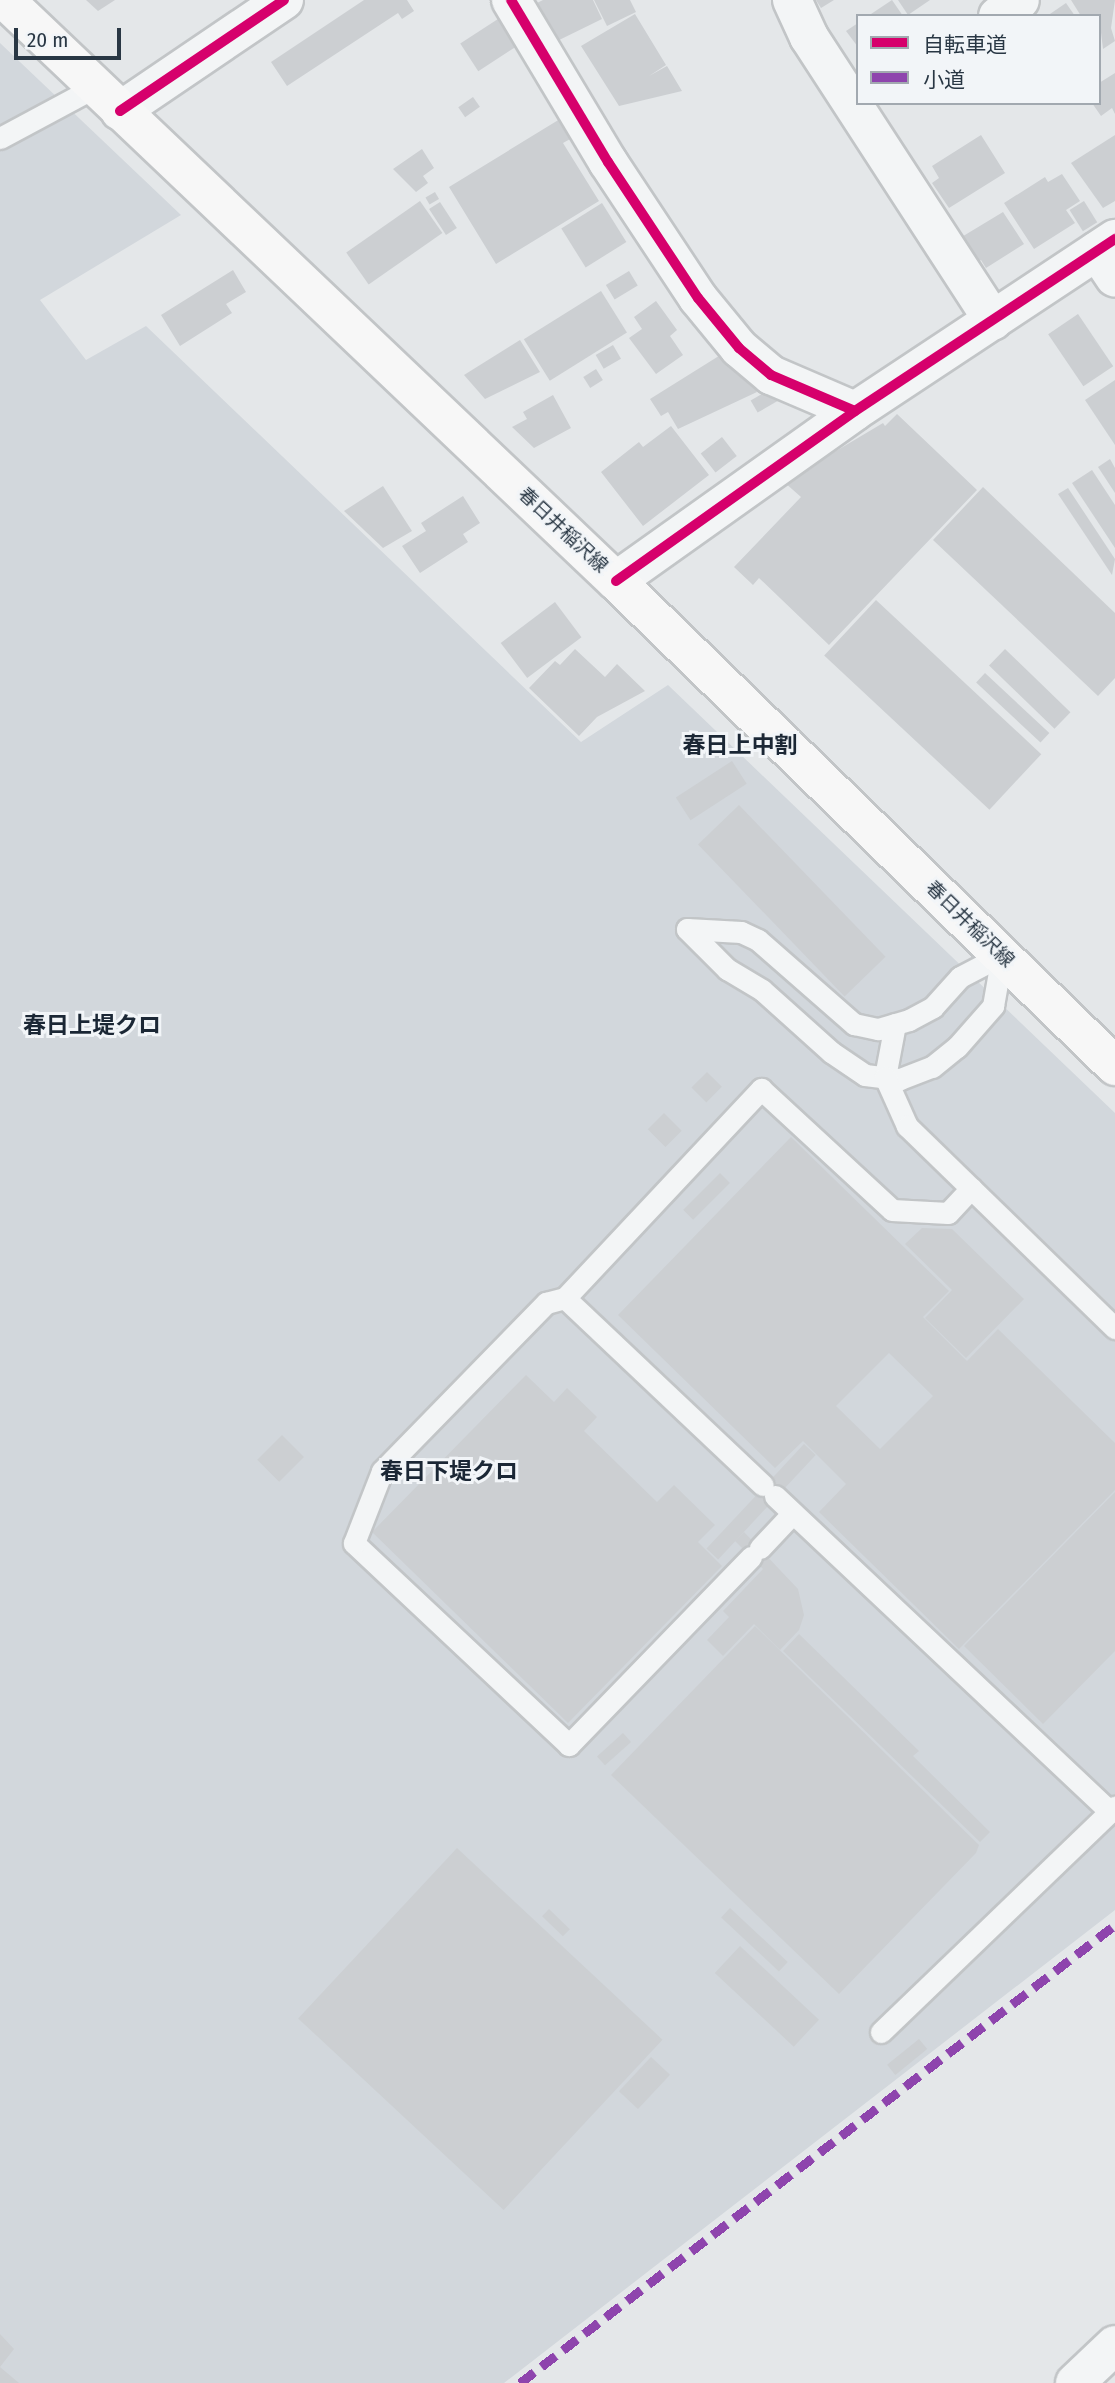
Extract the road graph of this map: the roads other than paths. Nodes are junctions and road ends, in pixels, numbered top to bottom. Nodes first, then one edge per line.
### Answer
1 (5, 0) edge
2 (284, 0) edge
3 (511, 0) edge
4 (792, 0) edge
5 (1020, 0) edge
6 (1001, 14) edge
7 (856, 97) edge
8 (108, 99) junction
9 (865, 108) edge
10 (0, 138) edge
11 (1109, 256) edge
12 (993, 320) junction
13 (855, 411) junction
14 (616, 581) junction
15 (1002, 955) junction
16 (895, 1024) junction
17 (1115, 1066) edge
18 (885, 1077) junction
19 (971, 1188) junction
20 (565, 1298) junction
21 (1115, 1328) edge
22 (793, 1513) junction
23 (1112, 1810) edge
24 (881, 2032) dead end
25 (1115, 2345) edge
26 (1075, 2383) edge

1 - 8 main road, 春日井稲沢線
2 - 8 street
3 - 13 street
4 - 7 street
5 - 6 street
8 - 10 lane
8 - 14 main road, 春日井稲沢線
9 - 12 street
11 - 12 street
12 - 13 street
13 - 14 street
14 - 15 main road, 春日井稲沢線
15 - 16 lane
15 - 17 main road, 春日井稲沢線
15 - 18 lane
16 - 18 lane
16 - 18 lane
18 - 19 lane
19 - 20 lane
19 - 21 lane
20 - 22 lane
20 - 22 lane
22 - 23 lane
23 - 24 lane
25 - 26 street

